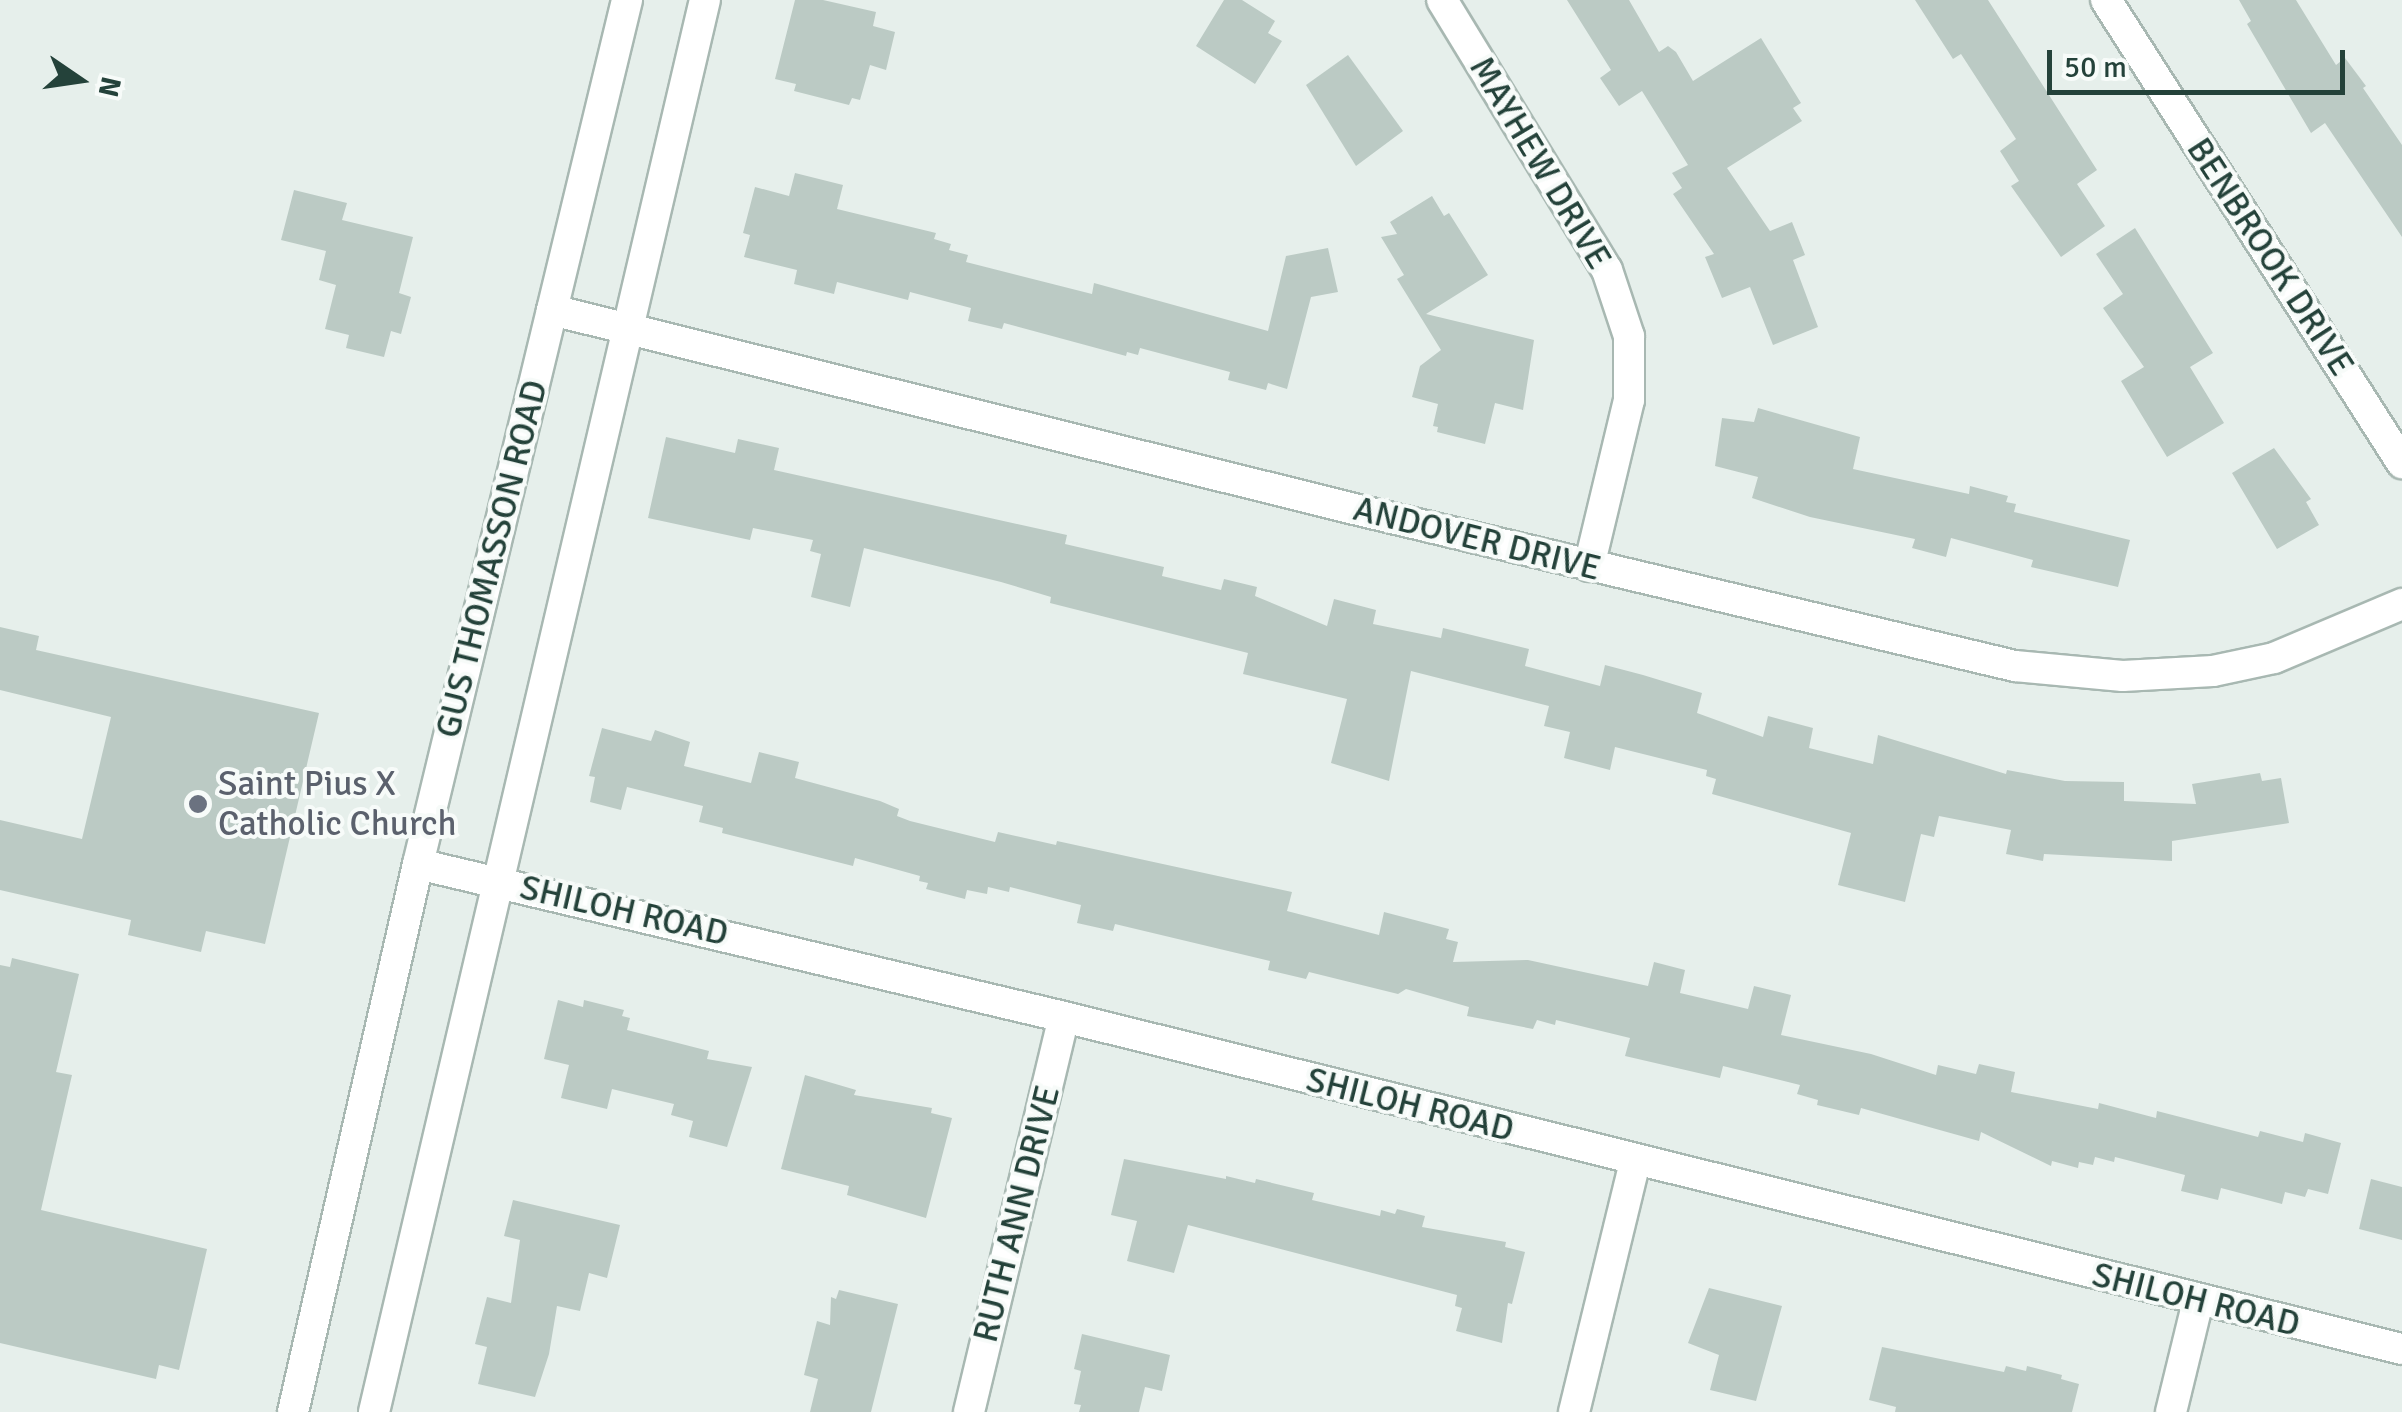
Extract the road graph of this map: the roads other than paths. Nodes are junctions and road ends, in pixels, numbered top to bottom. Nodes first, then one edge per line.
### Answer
1 (626, 0) edge
2 (705, 0) edge
3 (1442, 0) edge
4 (2106, 0) edge
5 (552, 310) junction
6 (627, 327) junction
7 (2402, 463) edge
8 (1589, 566) junction
9 (2402, 604) edge
10 (418, 864) junction
11 (498, 882) junction
12 (1064, 1017) junction
13 (1634, 1162) junction
14 (2198, 1301) junction
15 (2402, 1349) edge
16 (293, 1412) edge
17 (374, 1412) edge
18 (969, 1412) edge
19 (1574, 1412) edge
20 (2171, 1412) edge

1 - 5 street, GUS THOMASSON ROAD
2 - 6 street
3 - 8 street, MAYHEW DRIVE
4 - 7 street, BENBROOK DRIVE
5 - 6 street, ANDOVER DRIVE
5 - 10 street, GUS THOMASSON ROAD
6 - 8 street, ANDOVER DRIVE
6 - 11 street
8 - 9 street, ANDOVER DRIVE
10 - 11 street, SHILOH ROAD
10 - 16 street, GUS THOMASSON ROAD
11 - 12 street, SHILOH ROAD
11 - 17 street
12 - 13 street, SHILOH ROAD
12 - 18 street, RUTH ANN DRIVE
13 - 14 street, SHILOH ROAD
13 - 19 street
14 - 15 street, SHILOH ROAD
14 - 20 street

